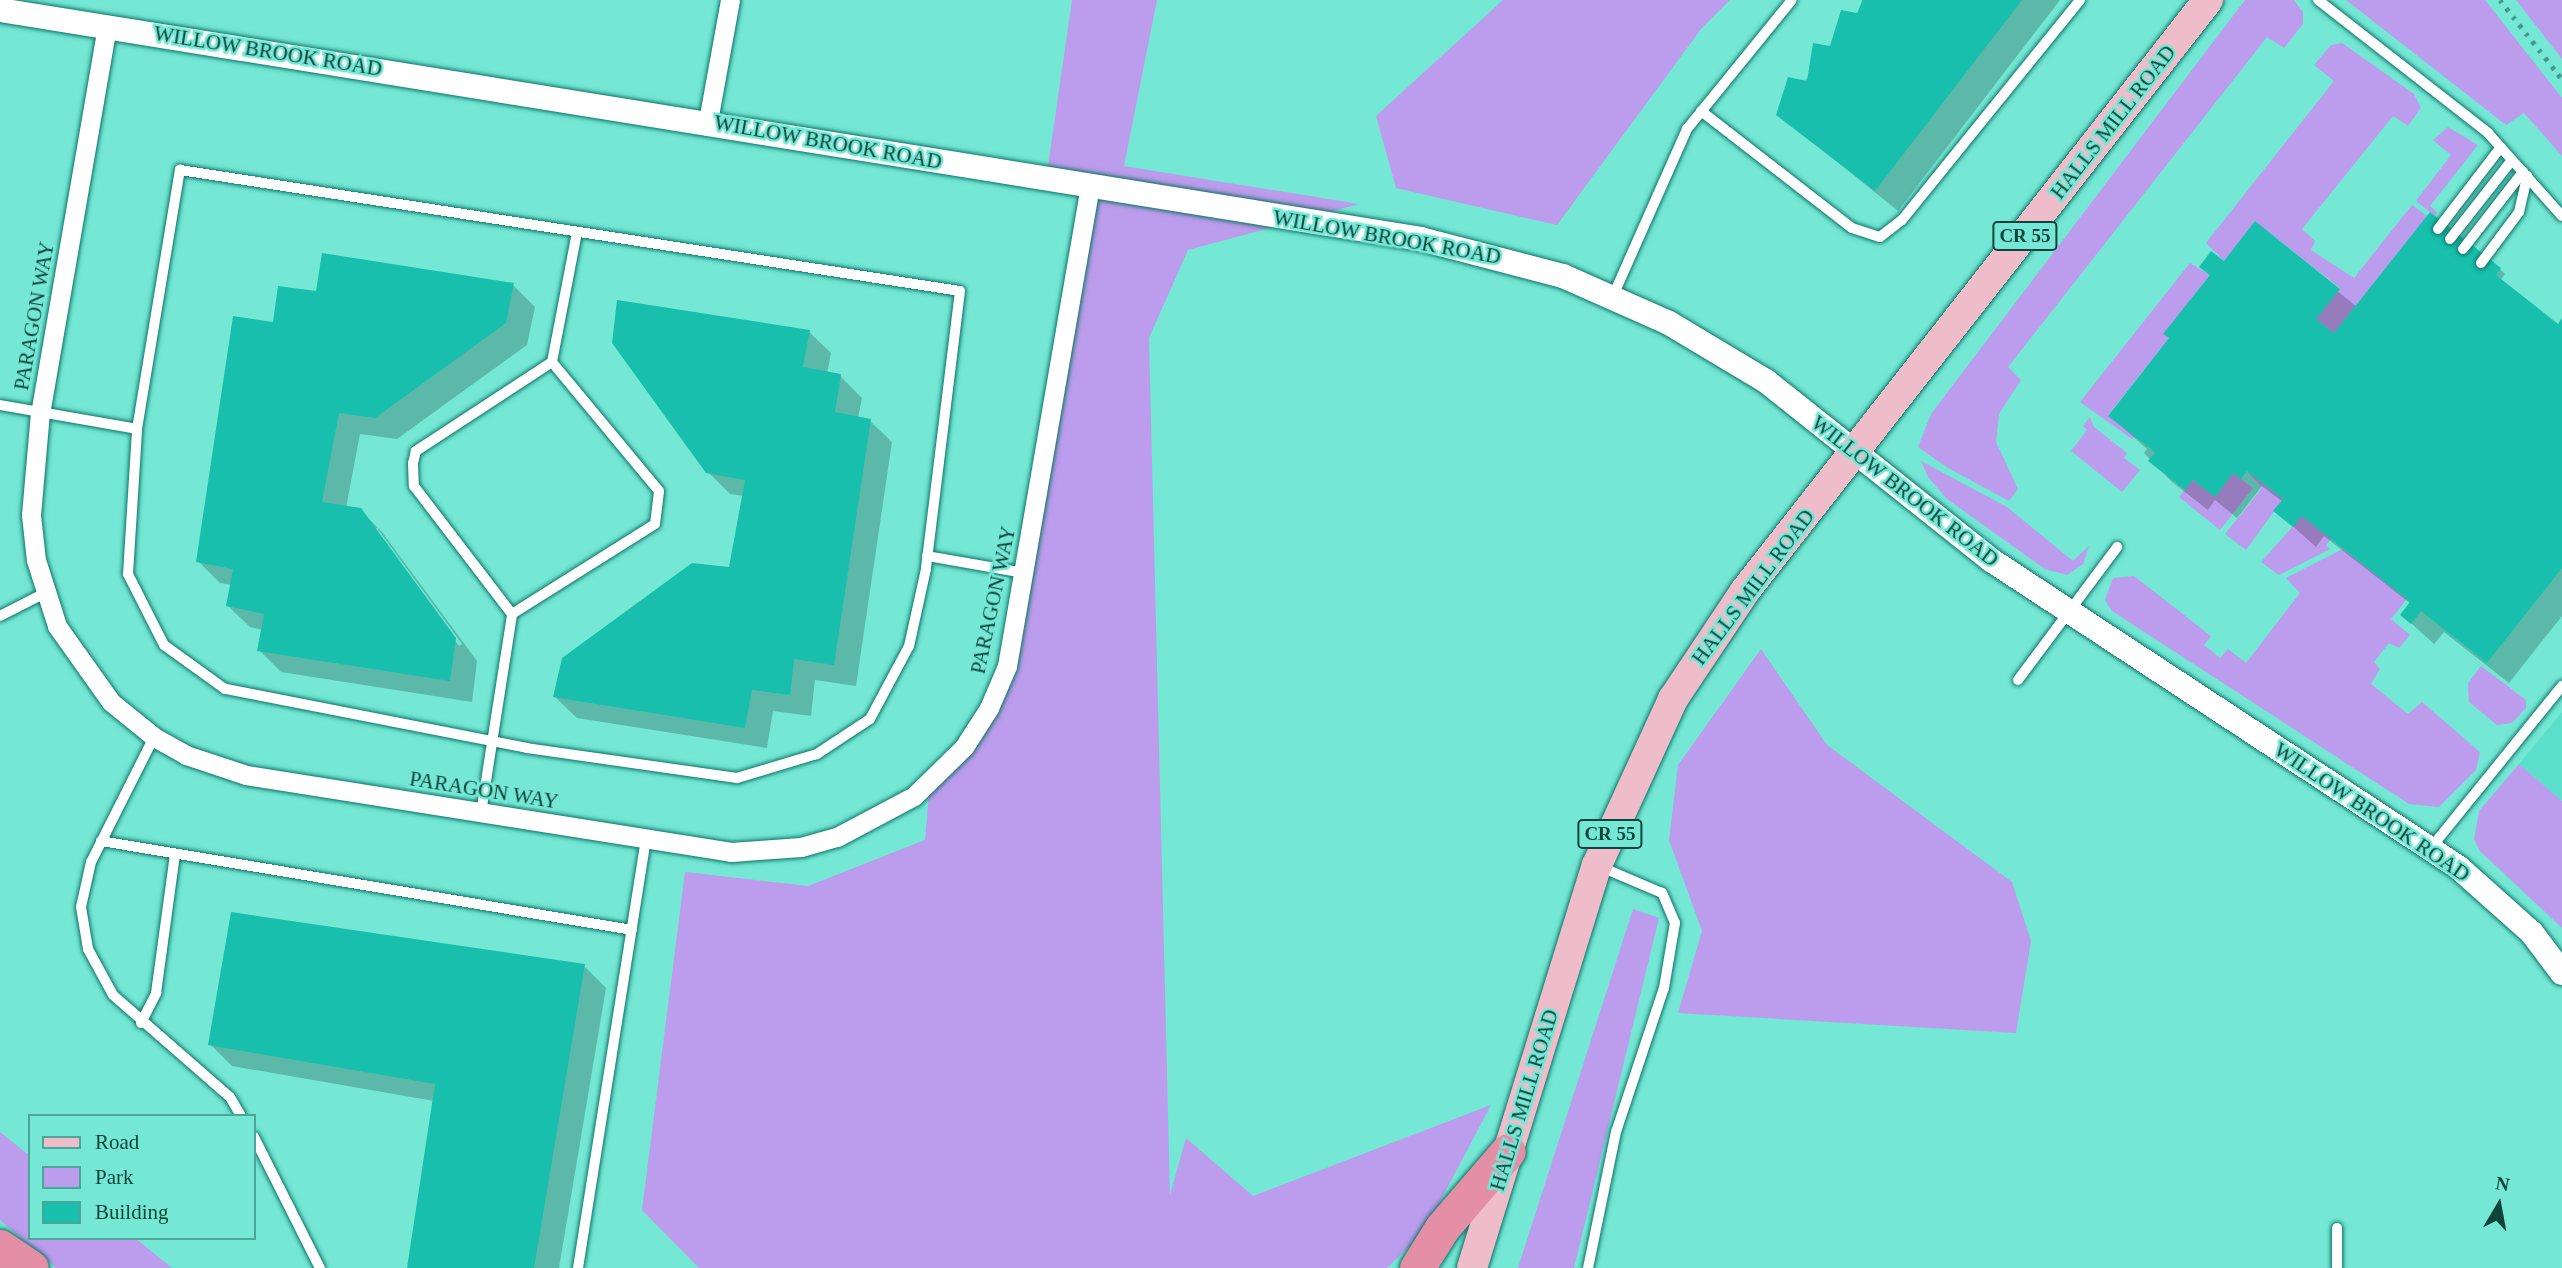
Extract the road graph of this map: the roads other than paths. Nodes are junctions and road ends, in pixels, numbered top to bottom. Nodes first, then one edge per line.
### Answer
1 (730, 0) edge
2 (1792, 0) edge
3 (2080, 0) edge
4 (2318, 0) edge
5 (2199, 6) edge
6 (0, 10) edge
7 (107, 26) junction
8 (1701, 111) junction
9 (708, 121) junction
10 (2501, 147) junction
11 (2512, 160) junction
12 (2525, 174) junction
13 (1090, 187) junction
14 (2562, 216) edge
15 (2438, 229) dead end
16 (577, 232) junction
17 (2450, 239) dead end
18 (2463, 249) dead end
19 (2481, 263) dead end
20 (1613, 296) junction
21 (552, 362) junction
22 (0, 405) edge
23 (40, 412) junction
24 (137, 429) junction
25 (1855, 454) junction
26 (2117, 547) dead end
27 (926, 555) junction
28 (1024, 573) junction
29 (45, 593) junction
30 (2068, 610) junction
31 (513, 614) junction
32 (0, 616) edge
33 (2018, 680) dead end
34 (2562, 686) edge
35 (154, 737) junction
36 (492, 741) junction
37 (481, 813) junction
38 (646, 839) junction
39 (101, 841) junction
40 (2430, 849) junction
41 (175, 855) junction
42 (1597, 865) junction
43 (632, 930) junction
44 (2562, 973) edge
45 (141, 1023) junction
46 (240, 1114) edge
47 (256, 1141) edge
48 (1508, 1151) junction
49 (2337, 1228) dead end
50 (0, 1247) edge
51 (0, 1259) edge
52 (11, 1268) edge
53 (32, 1268) edge
54 (320, 1268) edge
55 (578, 1268) edge
56 (1417, 1268) edge
57 (1472, 1268) edge
58 (1588, 1268) edge
59 (2337, 1268) edge

1 - 9 street
2 - 8 lane
3 - 8 lane
4 - 10 lane
5 - 25 main road, HALLS MILL ROAD / CR 55
6 - 7 street, WILLOW BROOK ROAD
7 - 9 street, WILLOW BROOK ROAD
7 - 23 street, PARAGON WAY
8 - 20 lane
9 - 13 street, WILLOW BROOK ROAD
10 - 11 lane
10 - 15 lane
11 - 12 lane
11 - 17 lane
12 - 14 lane
12 - 18 lane
12 - 19 lane
13 - 20 street, WILLOW BROOK ROAD
13 - 28 street, PARAGON WAY
16 - 21 lane
16 - 24 lane
16 - 27 lane
20 - 25 street, WILLOW BROOK ROAD
21 - 31 lane
21 - 31 lane
22 - 23 lane
23 - 24 lane
23 - 29 street, PARAGON WAY
24 - 36 lane
25 - 30 street, WILLOW BROOK ROAD
25 - 42 main road, HALLS MILL ROAD / CR 55
26 - 30 lane
27 - 28 lane
27 - 36 lane
28 - 38 street, PARAGON WAY
29 - 32 lane
29 - 35 street, PARAGON WAY
30 - 33 lane
30 - 40 street, WILLOW BROOK ROAD
31 - 36 lane
34 - 40 lane
35 - 37 street, PARAGON WAY
35 - 39 lane
36 - 37 lane
37 - 38 street, PARAGON WAY
38 - 43 lane
39 - 41 lane
39 - 45 lane
40 - 44 street, WILLOW BROOK ROAD
41 - 43 lane
41 - 45 lane
42 - 48 main road, HALLS MILL ROAD / CR 55
42 - 58 lane
43 - 55 lane
45 - 46 lane
47 - 54 lane
48 - 56 highway
48 - 57 main road, HALLS MILL ROAD / CR 55
49 - 59 lane
50 - 53 highway
51 - 52 highway

